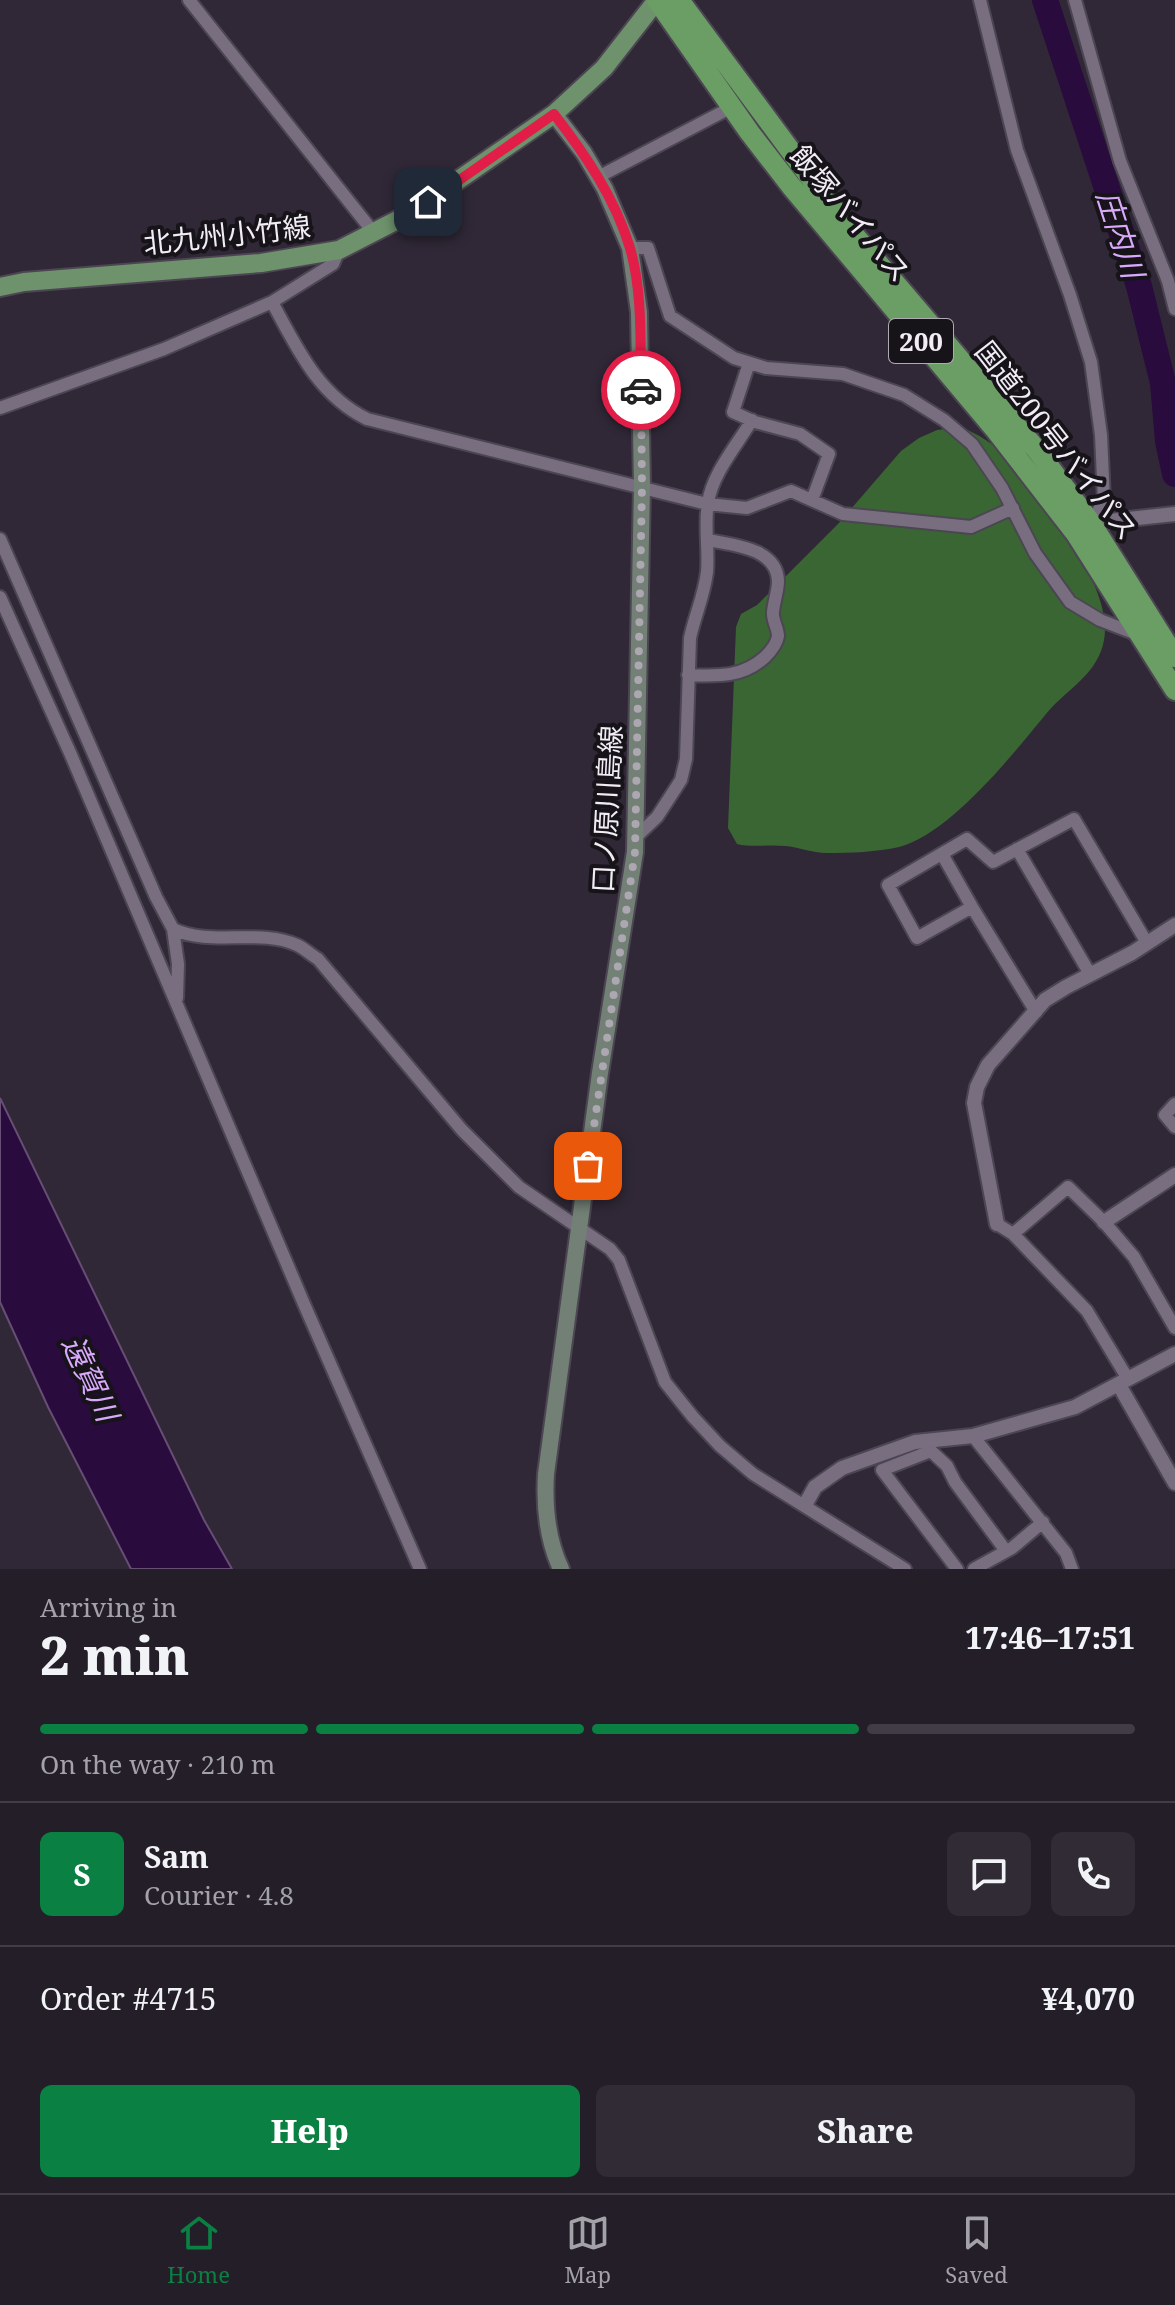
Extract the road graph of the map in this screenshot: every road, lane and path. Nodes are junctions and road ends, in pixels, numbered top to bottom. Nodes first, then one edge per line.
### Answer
1 (189, 0) edge
2 (657, 0) edge
3 (679, 0) edge
4 (980, 0) edge
5 (1075, 0) edge
6 (732, 107) junction
7 (554, 114) junction
8 (598, 177) junction
9 (374, 233) junction
10 (630, 248) junction
11 (339, 250) junction
12 (0, 287) edge
13 (272, 302) junction
14 (1175, 309) edge
15 (749, 363) junction
16 (0, 408) edge
17 (752, 420) junction
18 (642, 486) junction
19 (812, 500) junction
20 (707, 504) junction
21 (1013, 508) junction
22 (1175, 514) edge
23 (1084, 528) junction
24 (0, 539) edge
25 (708, 540) junction
26 (0, 597) edge
27 (1142, 636) junction
28 (1175, 657) edge
29 (688, 675) junction
30 (1175, 690) edge
31 (636, 837) junction
32 (1017, 849) junction
33 (942, 854) junction
34 (972, 907) junction
35 (1175, 925) edge
36 (173, 929) junction
37 (1147, 943) junction
38 (1090, 974) junction
39 (177, 1003) junction
40 (1036, 1012) junction
41 (1175, 1104) edge
42 (1175, 1127) edge
43 (1175, 1175) edge
44 (1104, 1222) junction
45 (997, 1224) joint
46 (580, 1227) junction
47 (1013, 1234) junction
48 (1175, 1328) edge
49 (1175, 1354) edge
50 (1124, 1382) junction
51 (973, 1436) junction
52 (873, 1457) junction
53 (882, 1470) junction
54 (1175, 1483) edge
55 (805, 1505) junction
56 (1043, 1522) junction
57 (1006, 1551) junction
58 (420, 1569) edge
59 (561, 1569) edge
60 (905, 1569) edge
61 (957, 1569) edge
62 (974, 1569) edge
63 (1072, 1569) edge

1 - 9 street
2 - 6 highway, 飯塚バイパス / 200
2 - 7 main road, 北九州小竹線
3 - 23 highway, 国道200号バイパス / 200
4 - 23 street
5 - 14 street
6 - 8 street
6 - 23 highway, 飯塚バイパス / 200
7 - 8 main road, 口ノ原川島線
7 - 9 main road, 北九州小竹線
8 - 10 main road, 口ノ原川島線
9 - 11 main road, 北九州小竹線
10 - 15 street
10 - 18 main road, 口ノ原川島線
11 - 12 main road, 北九州小竹線
11 - 13 street
13 - 16 street
13 - 18 street
15 - 17 street
15 - 21 street
17 - 19 street
17 - 20 street
18 - 20 street
18 - 31 main road, 口ノ原川島線
19 - 20 street
19 - 21 street
20 - 25 street
21 - 27 street
22 - 23 street
23 - 27 highway, 飯塚バイパス / 200
23 - 28 highway, 国道200号バイパス / 200
24 - 36 street
25 - 29 street
25 - 29 street
26 - 39 street
27 - 30 highway, 飯塚バイパス / 200
29 - 31 street
31 - 46 main road, 口ノ原川島線
32 - 33 street
32 - 37 street
32 - 38 street
33 - 34 street
33 - 34 street
34 - 40 street
35 - 37 street
36 - 39 street
36 - 46 street
37 - 38 street
38 - 40 street
39 - 58 street
40 - 45 street
41 - 42 street
43 - 44 street
44 - 47 street
44 - 48 street
45 - 47 street
46 - 55 street
46 - 59 main road, 口ノ原川島線
47 - 50 street
49 - 50 street
50 - 51 street
50 - 54 street
51 - 52 street
51 - 56 street
52 - 53 street
52 - 55 street
53 - 57 street
53 - 61 street
55 - 60 street
56 - 57 street
56 - 63 street
57 - 62 street

